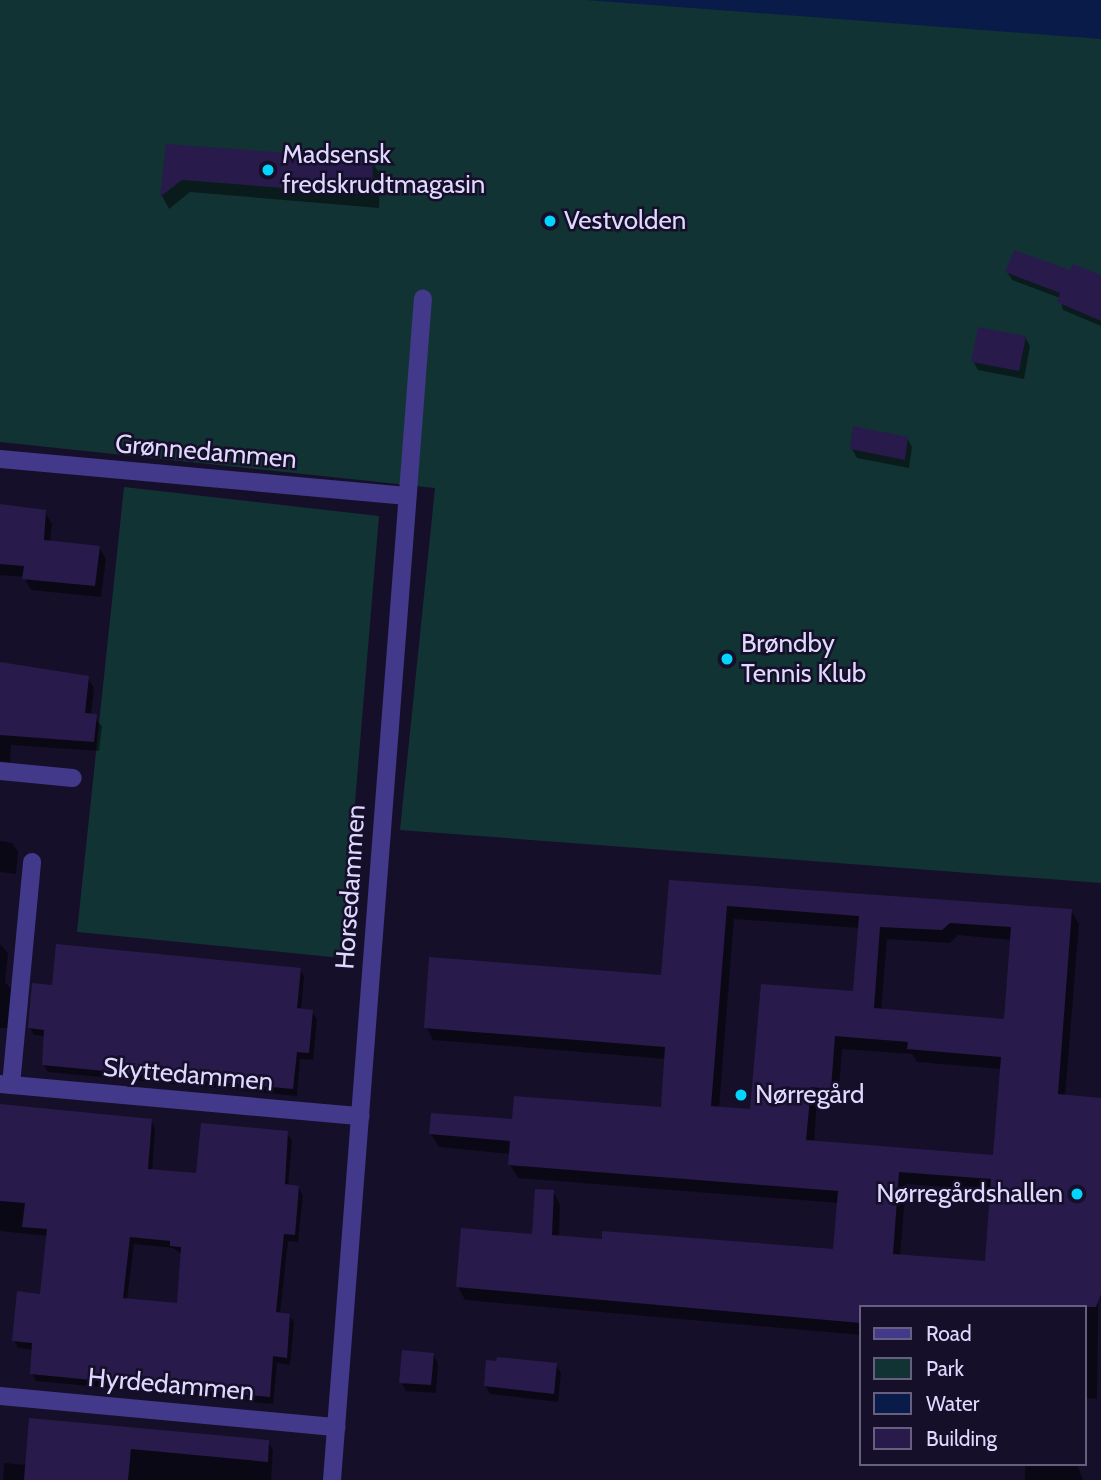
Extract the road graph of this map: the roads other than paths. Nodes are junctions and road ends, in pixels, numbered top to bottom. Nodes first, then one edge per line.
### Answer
1 (424, 298) dead end
2 (0, 459) edge
3 (407, 496) junction
4 (0, 771) edge
5 (73, 778) dead end
6 (32, 862) dead end
7 (6, 1084) edge
8 (361, 1116) junction
9 (0, 1396) edge
10 (337, 1427) junction
11 (332, 1480) edge

1 - 3 street, Horsedammen
2 - 3 street, Grønnedammen
3 - 8 street, Horsedammen
4 - 5 street
6 - 7 street, Skyttedammen
7 - 8 street, Skyttedammen
8 - 10 street, Horsedammen
9 - 10 street, Hyrdedammen
10 - 11 street, Horsedammen

